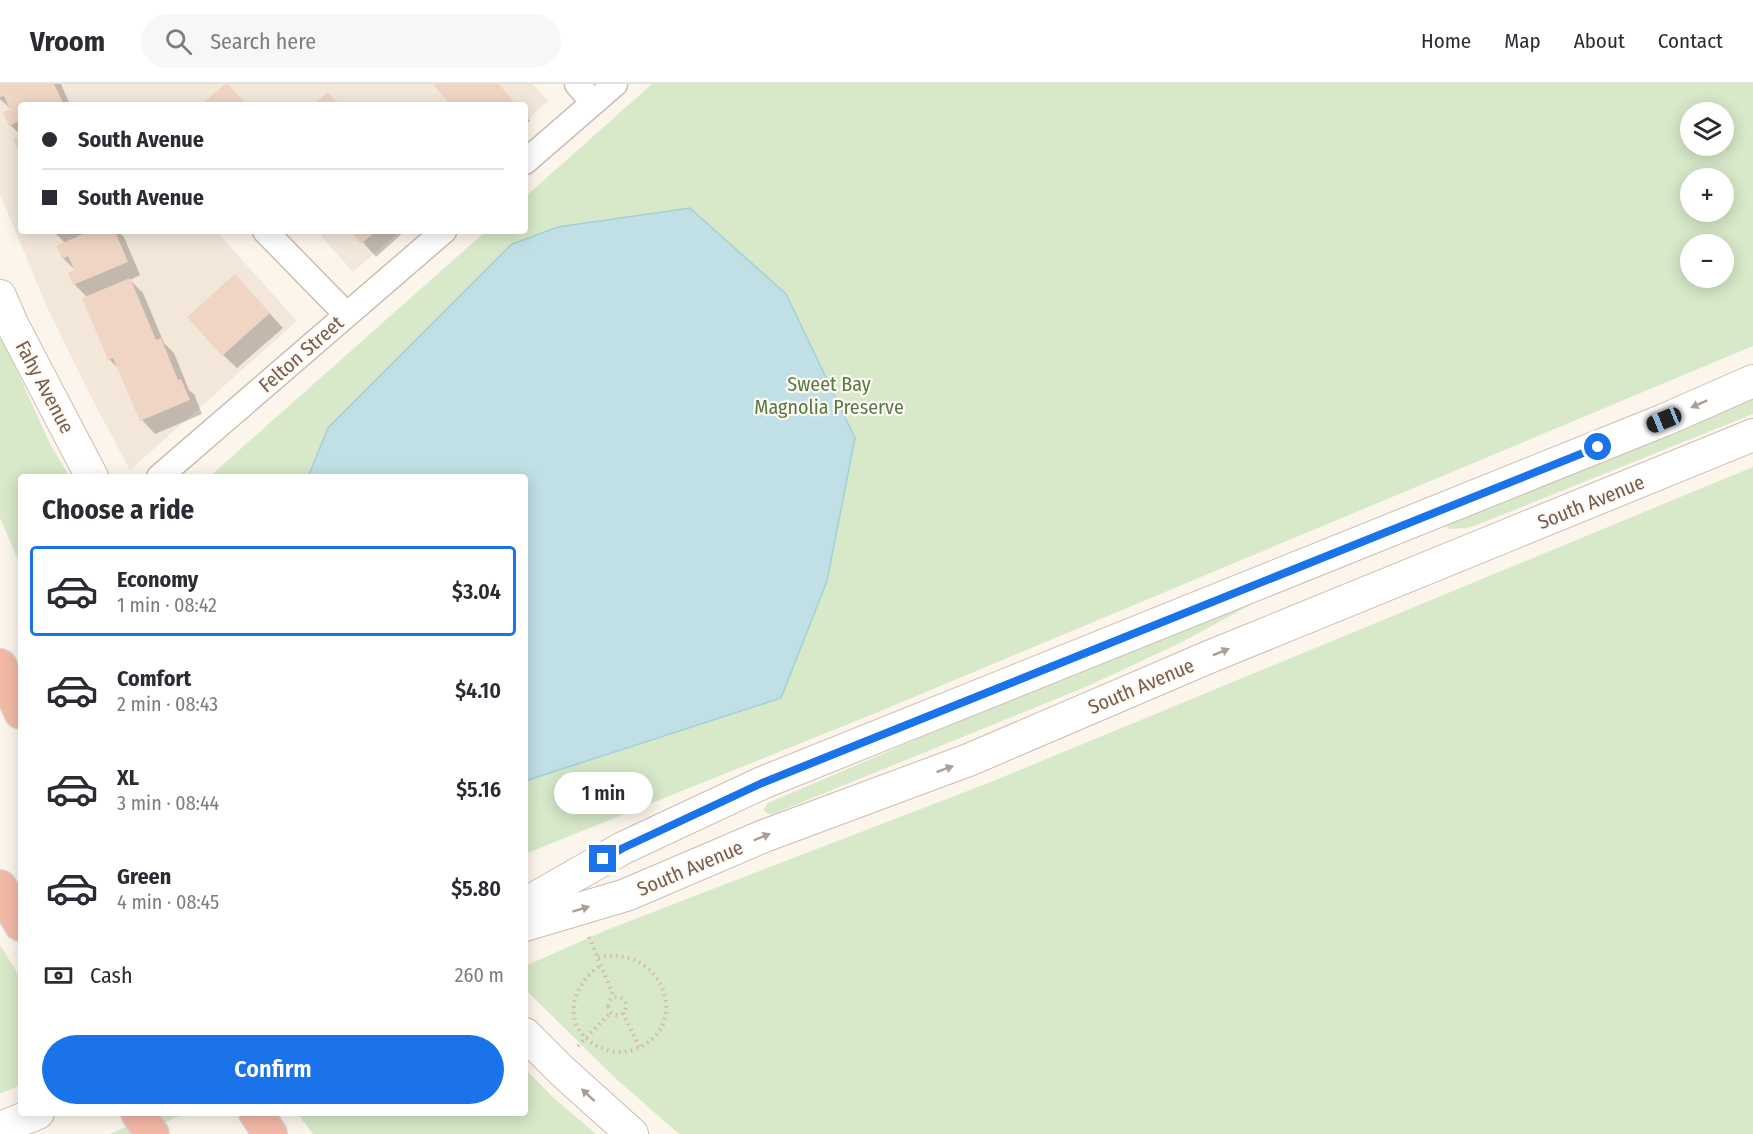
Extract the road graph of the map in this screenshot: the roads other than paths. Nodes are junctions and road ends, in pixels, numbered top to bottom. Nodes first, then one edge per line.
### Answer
1 (577, 84) edge
2 (615, 84) edge
3 (593, 103) junction
4 (528, 159) edge
5 (268, 234) edge
6 (440, 234) edge
7 (0, 296) edge
8 (346, 314) junction
9 (1753, 381) edge
10 (1753, 435) edge
11 (90, 474) edge
12 (162, 474) edge
13 (0, 666) edge
14 (18, 705) edge
15 (0, 887) edge
16 (528, 902) edge
17 (18, 919) edge
18 (528, 925) edge
19 (528, 1037) edge
20 (31, 1116) edge
21 (140, 1116) edge
22 (0, 1128) edge
23 (152, 1134) edge
24 (632, 1134) edge

1 - 3 street
2 - 3 street
3 - 4 street
5 - 8 street
6 - 8 street, Felton Street
7 - 11 street, Fahy Avenue
8 - 12 street, Felton Street
9 -> 16 street
18 -> 10 street, South Avenue
13 - 14 highway
15 - 17 highway
24 -> 19 street
20 - 22 street
21 - 23 highway

